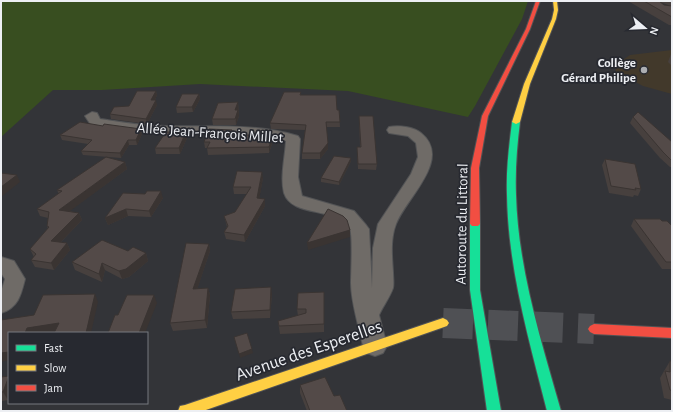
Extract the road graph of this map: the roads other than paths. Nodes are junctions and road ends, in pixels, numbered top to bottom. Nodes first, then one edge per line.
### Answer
1 (538, 1) edge
2 (555, 1) edge
3 (92, 116) dead end
4 (394, 130) dead end
5 (1, 264) edge
6 (1, 306) edge
7 (368, 314) junction
8 (443, 323) tunnel mouth
9 (594, 329) tunnel mouth
10 (672, 333) edge
11 (375, 346) junction
12 (185, 411) edge
13 (494, 411) edge
14 (554, 411) edge

1 - 13 main road, Autoroute du Littoral
2 - 14 main road
3 - 7 street, Allée Jean-François Millet
4 - 7 street
5 - 6 street
7 - 11 street, Allée Jean-François Millet
8 - 11 main road, Avenue des Esperelles
9 - 10 main road
11 - 12 main road, Avenue des Esperelles

